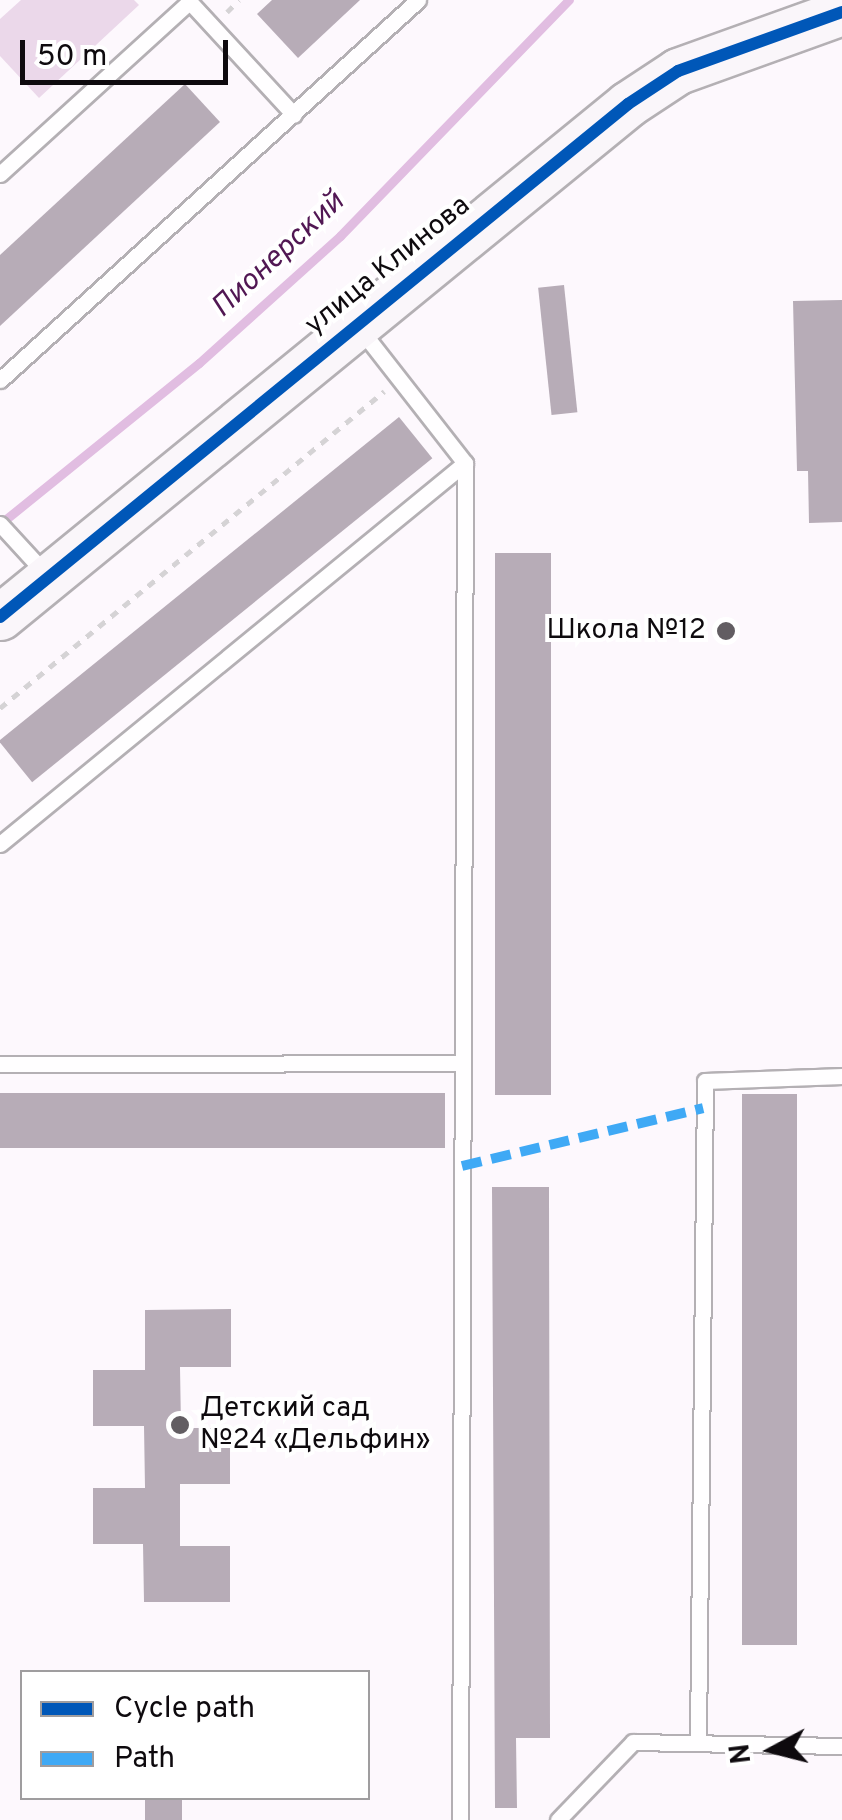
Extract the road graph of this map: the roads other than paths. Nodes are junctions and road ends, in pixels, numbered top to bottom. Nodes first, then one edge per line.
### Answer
1 (418, 0) edge
2 (188, 1) edge
3 (814, 17) edge
4 (294, 114) junction
5 (0, 174) edge
6 (356, 324) junction
7 (0, 380) edge
8 (465, 463) junction
9 (0, 524) edge
10 (48, 577) junction
11 (0, 617) edge
12 (0, 844) edge
13 (463, 1062) junction
14 (0, 1064) edge
15 (842, 1076) edge
16 (698, 1740) junction
17 (842, 1746) edge
18 (460, 1820) edge
19 (558, 1820) edge

1 - 4 lane
2 - 4 lane
2 - 5 lane
3 - 6 street, улица Клинова
4 - 7 lane
6 - 8 lane
6 - 10 street, улица Клинова
8 - 12 lane
8 - 13 lane
9 - 10 lane
10 - 11 street, улица Клинова
13 - 14 lane
13 - 18 lane
15 - 16 lane
16 - 17 lane
16 - 19 lane

